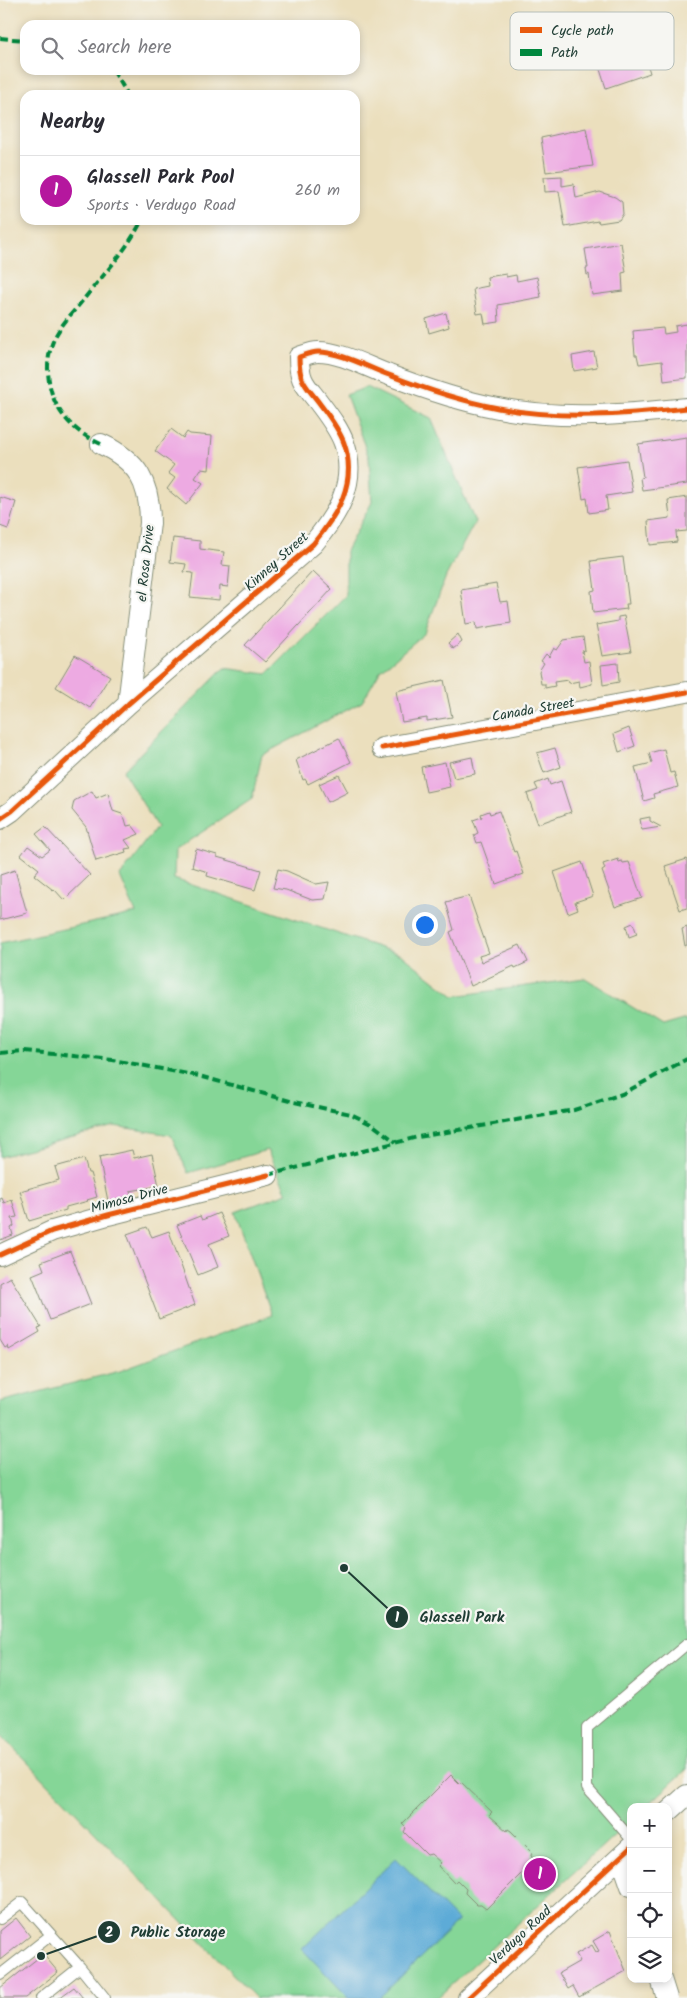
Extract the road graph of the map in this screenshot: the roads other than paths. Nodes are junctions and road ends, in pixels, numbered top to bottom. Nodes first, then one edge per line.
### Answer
1 (687, 408) edge
2 (101, 444) dead end
3 (687, 692) edge
4 (128, 704) junction
5 (382, 748) dead end
6 (0, 818) edge
7 (268, 1175) dead end
8 (0, 1255) edge
9 (687, 1644) edge
10 (687, 1795) edge
11 (672, 1808) edge
12 (627, 1833) edge
13 (626, 1852) edge
14 (0, 1919) edge
15 (51, 1935) junction
16 (80, 1967) junction
17 (0, 1975) edge
18 (662, 1983) edge
19 (473, 1996) edge
20 (41, 1998) edge
21 (104, 1998) edge
22 (667, 1998) edge

1 - 4 street, Kinney Street
2 - 4 street, el Rosa Drive
3 - 5 street, Canada Street
4 - 6 street, Kinney Street
7 - 8 street, Mimosa Drive
9 - 12 lane
10 - 11 street
13 - 19 street, Verdugo Road
14 - 15 lane
15 - 16 lane
15 - 17 lane
16 - 20 lane
16 - 21 lane
18 - 22 street

